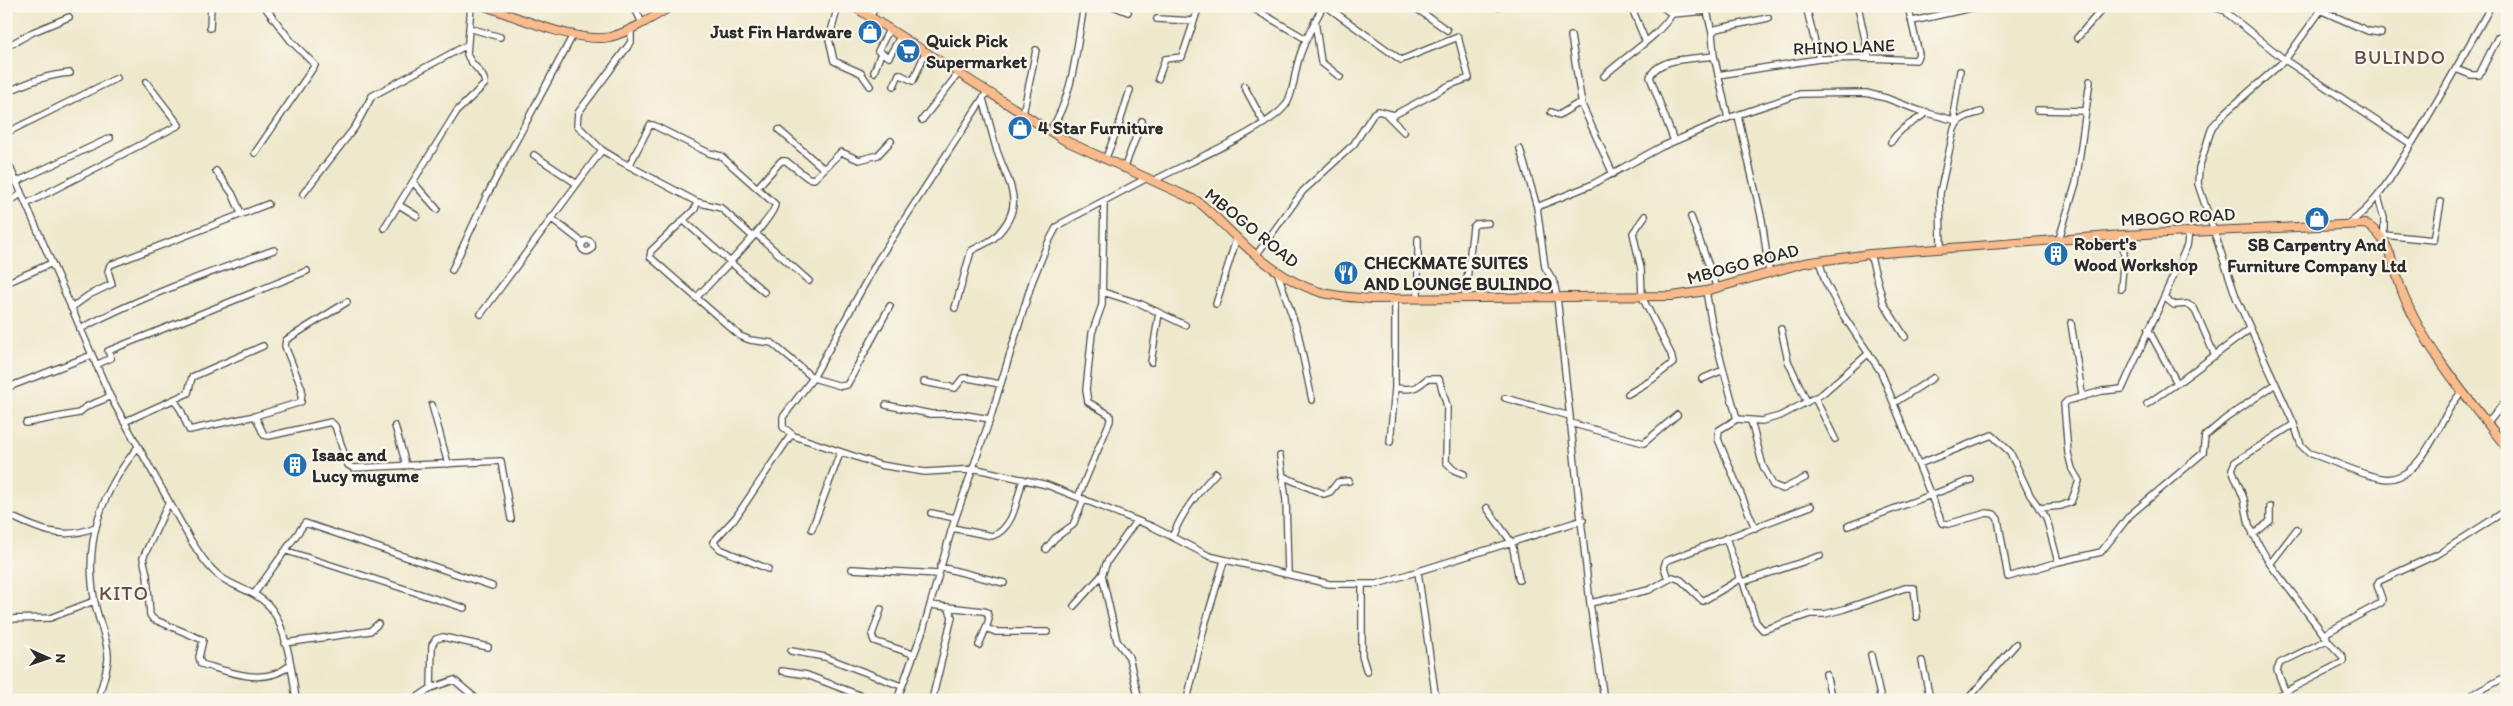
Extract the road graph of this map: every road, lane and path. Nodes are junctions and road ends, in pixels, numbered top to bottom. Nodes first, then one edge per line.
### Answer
1 (211, 6) edge
2 (264, 6) edge
3 (471, 6) edge
4 (485, 6) edge
5 (634, 6) edge
6 (672, 6) edge
7 (838, 6) edge
8 (853, 6) edge
9 (876, 6) edge
10 (1084, 6) edge
11 (1112, 6) edge
12 (1199, 6) edge
13 (1249, 6) edge
14 (1324, 6) edge
15 (1413, 6) edge
16 (1631, 6) edge
17 (1661, 6) edge
18 (1806, 6) edge
19 (1858, 6) edge
20 (1908, 6) edge
21 (1980, 6) edge
22 (2105, 6) edge
23 (2209, 6) edge
24 (2491, 6) edge
25 (1707, 8) edge
26 (2322, 8) edge
27 (2225, 9) edge
28 (1128, 12) dead end
29 (1672, 14) junction
30 (69, 16) dead end
31 (870, 17) junction
32 (1768, 18) dead end
33 (1157, 19) dead end
34 (1194, 21) junction
35 (1316, 21) junction
36 (1913, 21) junction
37 (642, 23) junction
38 (210, 28) dead end
39 (469, 28) junction
40 (631, 28) junction
41 (890, 30) junction
42 (1447, 30) dead end
43 (1712, 33) junction
44 (2381, 33) dead end
45 (2507, 33) edge
46 (573, 35) junction
47 (1571, 36) dead end
48 (500, 37) dead end
49 (900, 37) junction
50 (2076, 38) dead end
51 (1306, 39) junction
52 (1645, 40) junction
53 (467, 45) junction
54 (6, 47) edge
55 (1036, 50) dead end
56 (881, 53) junction
57 (925, 53) junction
58 (1714, 56) junction
59 (1869, 58) junction
60 (1819, 59) junction
61 (2285, 60) junction
62 (2456, 68) junction
63 (1960, 71) dead end
64 (874, 72) dead end
65 (70, 73) dead end
66 (958, 74) junction
67 (1718, 75) junction
68 (1604, 76) dead end
69 (1340, 77) dead end
70 (117, 78) dead end
71 (1158, 79) dead end
72 (2090, 81) dead end
73 (146, 82) dead end
74 (870, 86) dead end
75 (894, 86) dead end
76 (1244, 86) dead end
77 (1130, 90) dead end
78 (6, 93) edge
79 (985, 95) junction
80 (1582, 105) junction
81 (2037, 110) dead end
82 (2086, 111) junction
83 (1551, 112) dead end
84 (1927, 112) junction
85 (1980, 112) dead end
86 (1023, 114) junction
87 (1387, 115) junction
88 (1738, 116) junction
89 (1728, 118) junction
90 (922, 120) dead end
91 (1142, 121) dead end
92 (1957, 121) junction
93 (1264, 123) junction
94 (780, 130) dead end
95 (1050, 131) junction
96 (1404, 132) dead end
97 (6, 133) edge
98 (110, 138) dead end
99 (891, 141) dead end
100 (1674, 141) junction
101 (1891, 142) dead end
102 (2411, 144) junction
103 (1520, 149) dead end
104 (602, 150) junction
105 (255, 153) dead end
106 (534, 155) dead end
107 (6, 158) edge
108 (1105, 160) junction
109 (629, 166) junction
110 (824, 169) junction
111 (1124, 169) junction
112 (216, 171) dead end
113 (1612, 174) junction
114 (1147, 178) junction
115 (1155, 180) junction
116 (16, 182) junction
117 (413, 182) junction
118 (577, 184) junction
119 (757, 188) junction
120 (22, 194) junction
121 (303, 194) dead end
122 (2378, 197) junction
123 (1104, 201) junction
124 (697, 202) junction
125 (2441, 202) dead end
126 (6, 204) edge
127 (26, 204) junction
128 (268, 204) dead end
129 (399, 205) junction
130 (1537, 207) junction
131 (437, 209) dead end
132 (241, 213) junction
133 (417, 216) dead end
134 (1645, 216) dead end
135 (1691, 217) dead end
136 (551, 218) junction
137 (683, 220) junction
138 (1488, 223) dead end
139 (2348, 224) junction
140 (384, 228) dead end
141 (2214, 230) junction
142 (2189, 232) junction
143 (754, 235) junction
144 (2123, 235) junction
145 (2384, 237) junction
146 (1236, 238) junction
147 (1418, 239) dead end
148 (2059, 239) junction
149 (583, 242) dead end
150 (1941, 249) junction
151 (274, 250) dead end
152 (1257, 254) junction
153 (1870, 254) junction
154 (1819, 260) junction
155 (731, 261) junction
156 (52, 263) junction
157 (1276, 269) junction
158 (452, 270) dead end
159 (307, 272) dead end
160 (1769, 272) junction
161 (809, 281) dead end
162 (6, 283) edge
163 (1717, 288) junction
164 (2121, 289) dead end
165 (764, 292) dead end
166 (1103, 292) junction
167 (1706, 292) junction
168 (1465, 297) junction
169 (1557, 297) junction
170 (1642, 297) junction
171 (2164, 297) junction
172 (696, 298) junction
173 (1395, 298) junction
174 (1418, 298) junction
175 (347, 302) dead end
176 (1216, 304) dead end
177 (890, 306) dead end
178 (72, 308) junction
179 (955, 308) dead end
180 (1159, 313) junction
181 (481, 314) dead end
182 (2071, 323) dead end
183 (1185, 325) dead end
184 (80, 329) junction
185 (1781, 329) dead end
186 (2148, 329) junction
187 (2250, 329) junction
188 (1905, 337) dead end
189 (263, 346) dead end
190 (1869, 353) junction
191 (92, 355) junction
192 (2215, 356) junction
193 (1151, 362) dead end
194 (96, 365) junction
195 (1723, 370) junction
196 (813, 378) junction
197 (1933, 378) dead end
198 (1702, 380) dead end
199 (924, 382) dead end
200 (2179, 382) junction
201 (1000, 384) junction
202 (2274, 385) junction
203 (6, 388) edge
204 (1395, 388) junction
205 (2462, 391) junction
206 (1628, 394) dead end
207 (110, 396) junction
208 (2085, 396) junction
209 (1504, 398) dead end
210 (1815, 398) junction
211 (2507, 399) edge
212 (174, 400) junction
213 (1312, 400) dead end
214 (1807, 402) junction
215 (1894, 403) junction
216 (2147, 404) dead end
217 (432, 405) dead end
218 (886, 405) dead end
219 (1677, 414) dead end
220 (255, 416) junction
221 (1570, 416) junction
222 (990, 419) junction
223 (1737, 419) junction
224 (1751, 421) junction
225 (124, 422) junction
226 (1570, 422) junction
227 (26, 423) dead end
228 (2488, 423) junction
229 (2294, 424) junction
230 (395, 426) dead end
231 (791, 435) junction
232 (1835, 439) dead end
233 (1390, 442) dead end
234 (138, 447) junction
235 (2507, 448) edge
236 (840, 453) junction
237 (1280, 456) dead end
238 (448, 464) junction
239 (1919, 464) junction
240 (404, 466) junction
241 (972, 468) junction
242 (1216, 473) dead end
243 (1464, 474) dead end
244 (1282, 476) junction
245 (1805, 478) dead end
246 (1023, 479) junction
247 (1971, 480) dead end
248 (1349, 481) dead end
249 (1932, 494) junction
250 (1078, 497) junction
251 (1084, 499) junction
252 (169, 502) junction
253 (1811, 506) dead end
254 (2270, 507) dead end
255 (1487, 508) dead end
256 (2039, 508) junction
257 (2507, 510) edge
258 (931, 513) dead end
259 (6, 514) edge
260 (955, 518) junction
261 (511, 519) dead end
262 (1583, 520) junction
263 (1136, 521) junction
264 (1848, 526) dead end
265 (95, 527) junction
266 (952, 528) junction
267 (1754, 528) junction
268 (812, 529) dead end
269 (2297, 529) dead end
270 (2253, 535) junction
271 (1172, 537) junction
272 (1726, 538) junction
273 (1512, 543) junction
274 (1046, 549) dead end
275 (287, 550) junction
276 (1820, 556) dead end
277 (1224, 561) junction
278 (2058, 562) junction
279 (2270, 564) junction
280 (940, 567) junction
281 (768, 569) dead end
282 (852, 569) dead end
283 (1418, 572) junction
284 (1288, 573) junction
285 (938, 574) junction
286 (1102, 574) junction
287 (1668, 579) junction
288 (1519, 580) dead end
289 (1742, 580) junction
290 (1004, 583) dead end
291 (1362, 585) junction
292 (492, 586) dead end
293 (254, 594) junction
294 (94, 601) junction
295 (1590, 603) junction
296 (930, 605) junction
297 (1074, 606) dead end
298 (948, 607) junction
299 (464, 608) dead end
300 (881, 609) dead end
301 (1917, 617) dead end
302 (6, 618) edge
303 (378, 624) dead end
304 (986, 628) junction
305 (1047, 632) dead end
306 (2326, 638) junction
307 (285, 643) junction
308 (2016, 644) dead end
309 (979, 645) dead end
310 (488, 647) dead end
311 (791, 651) dead end
312 (913, 654) junction
313 (1871, 655) dead end
314 (1922, 661) dead end
315 (290, 665) junction
316 (782, 671) dead end
317 (1367, 672) dead end
318 (1826, 674) dead end
319 (2507, 676) edge
320 (901, 686) junction
321 (431, 688) junction
322 (2285, 691) junction
323 (98, 700) edge
324 (296, 700) edge
325 (413, 700) edge
326 (478, 700) edge
327 (872, 700) edge
328 (896, 700) edge
329 (932, 700) edge
330 (1139, 700) edge
331 (1187, 700) edge
332 (1436, 700) edge
333 (1604, 700) edge
334 (1832, 700) edge
335 (1881, 700) edge
336 (1928, 700) edge
337 (1967, 700) edge
338 (2269, 700) edge
339 (2463, 700) edge

1 - 38 street
2 - 105 street
3 - 39 street
4 - 46 main road
5 - 37 street
6 - 37 main road
7 - 74 street
8 - 31 main road, MBOGO ROAD
9 - 31 street
10 - 95 street
11 - 28 street
12 - 34 street
13 - 51 street
14 - 35 street
14 - 87 street
15 - 42 street
16 - 52 street
17 - 29 street
18 - 60 street
19 - 59 street
20 - 36 street, RHINO LANE
21 - 36 street
22 - 50 street
23 - 27 street
24 - 62 street
25 - 29 street
25 - 43 street
26 - 44 street
26 - 61 street
27 - 61 street
29 - 52 street
30 - 54 street
31 - 41 main road, MBOGO ROAD
32 - 43 street
33 - 34 street
34 - 71 street
35 - 51 street
35 - 69 street
36 - 59 street, RHINO LANE
37 - 40 main road
39 - 48 street
39 - 53 street
40 - 46 main road
40 - 104 street
41 - 49 main road, MBOGO ROAD
41 - 56 street
43 - 58 street
45 - 62 street
46 - 158 street
47 - 80 street
49 - 56 street
49 - 57 main road, MBOGO ROAD
51 - 93 street
52 - 68 street
53 - 117 street
53 - 121 street
55 - 86 street
56 - 64 street
57 - 66 main road, MBOGO ROAD
57 - 75 street
58 - 67 street
58 - 100 street
59 - 60 street, RHINO LANE
60 - 67 street, RHINO LANE
61 - 102 street
61 - 141 street
62 - 102 street
63 - 92 street
65 - 78 street
66 - 79 main road, MBOGO ROAD
66 - 90 street
67 - 89 street
70 - 97 street
72 - 82 street
73 - 127 street
76 - 93 street
77 - 108 street
79 - 86 main road, MBOGO ROAD
79 - 179 street
79 - 196 street
80 - 83 street
80 - 113 street
81 - 82 street
82 - 148 street
84 - 88 street
84 - 92 street
84 - 101 street
85 - 92 street
86 - 95 main road, MBOGO ROAD
87 - 96 street
87 - 152 street
88 - 89 street
88 - 160 street
89 - 100 street
91 - 111 street
92 - 150 street
93 - 115 street
94 - 110 street
95 - 108 main road, MBOGO ROAD
98 - 116 street
99 - 110 street
100 - 113 street
102 - 122 street
103 - 130 street
104 - 109 street
104 - 118 street
106 - 118 street
107 - 116 street
108 - 111 main road, MBOGO ROAD
109 - 119 street
109 - 124 street
110 - 119 street
111 - 114 main road, MBOGO ROAD
112 - 132 street
113 - 130 street
114 - 115 main road, MBOGO ROAD
114 - 123 street
115 - 146 main road, MBOGO ROAD
116 - 120 street
117 - 129 street
117 - 131 street
118 - 136 street
119 - 143 street
120 - 126 street
120 - 127 street
122 - 139 street
122 - 145 street
123 - 166 street
123 - 201 street
124 - 137 street
124 - 143 street
125 - 145 street
127 - 156 street
128 - 132 street
129 - 133 street
129 - 140 street
130 - 169 street
132 - 178 street
134 - 170 street
135 - 163 street
136 - 149 street
136 - 181 street
137 - 155 street
137 - 172 street
138 - 168 street
139 - 141 main road, MBOGO ROAD
139 - 145 main road, MBOGO ROAD
141 - 142 main road, MBOGO ROAD
141 - 187 street
142 - 144 main road, MBOGO ROAD
142 - 171 street
143 - 155 street
143 - 161 street
144 - 148 main road, MBOGO ROAD
144 - 164 street
145 - 205 main road
146 - 152 main road, MBOGO ROAD
146 - 176 street
147 - 174 street
148 - 150 main road, MBOGO ROAD
150 - 153 main road, MBOGO ROAD
151 - 184 street
152 - 157 main road, MBOGO ROAD
153 - 154 main road, MBOGO ROAD
153 - 188 street
154 - 160 main road, MBOGO ROAD
154 - 190 street
155 - 165 street
155 - 172 street
156 - 162 street
156 - 178 street
157 - 173 main road, MBOGO ROAD
157 - 213 street
159 - 194 street
160 - 163 main road, MBOGO ROAD
163 - 167 main road, MBOGO ROAD
166 - 180 street
166 - 250 street
167 - 170 main road, MBOGO ROAD
167 - 195 street
168 - 169 main road, MBOGO ROAD
168 - 174 main road, MBOGO ROAD
169 - 170 main road, MBOGO ROAD
169 - 221 street
170 - 206 street
171 - 186 street
171 - 192 street
172 - 196 street
173 - 174 main road, MBOGO ROAD
173 - 204 street
175 - 220 street
177 - 196 street
178 - 184 street
180 - 183 street
180 - 193 street
182 - 208 street
184 - 191 street
185 - 214 street
186 - 200 street
186 - 208 street
187 - 192 street
187 - 202 street
189 - 212 street
190 - 210 street
190 - 215 street
191 - 194 street
191 - 203 street
192 - 200 street
194 - 207 street
195 - 198 street
195 - 223 street
196 - 231 street
197 - 215 street
199 - 201 street
200 - 216 street
201 - 222 street
202 - 229 street
202 - 278 street
204 - 233 street
204 - 243 street
205 - 228 main road
205 - 229 street
207 - 225 street
207 - 227 street
208 - 256 street
209 - 221 street
210 - 214 street
210 - 232 street
211 - 228 street
212 - 220 street
212 - 225 street
214 - 224 street
215 - 239 street
217 - 238 street
218 - 222 street
219 - 226 street
220 - 240 street
221 - 226 street
222 - 241 street
223 - 224 street
223 - 267 street
224 - 245 street
225 - 234 street
226 - 262 street
228 - 235 main road
229 - 270 street
230 - 240 street
231 - 236 street
231 - 281 street
234 - 252 street
234 - 265 street
236 - 241 street
236 - 268 street
237 - 244 street
238 - 240 street
238 - 261 street
239 - 249 street
239 - 256 street
241 - 246 street
241 - 260 street
242 - 271 street
244 - 248 street
244 - 284 street
246 - 250 street
246 - 266 street
247 - 249 street
249 - 264 street
249 - 278 street
250 - 251 street
251 - 263 street
251 - 274 street
252 - 293 street
252 - 315 street
253 - 267 street
254 - 270 street
255 - 273 street
256 - 278 street
257 - 306 street
258 - 260 street
259 - 265 street
260 - 266 street
262 - 273 street
262 - 295 street
263 - 271 street
263 - 286 street
265 - 294 street
266 - 280 street
267 - 272 street
269 - 279 street
270 - 279 street
271 - 277 street
272 - 287 street
272 - 289 street
273 - 283 street
273 - 288 street
275 - 292 street
275 - 293 street
275 - 299 street
276 - 289 street
277 - 284 street
277 - 331 street
279 - 306 street
280 - 285 street
280 - 290 street
282 - 285 street
283 - 291 street
283 - 332 street
284 - 291 street
285 - 296 street
286 - 297 street
286 - 330 street
287 - 289 street
287 - 295 street
289 - 301 street
291 - 317 street
293 - 307 street
294 - 302 street
294 - 323 street
295 - 333 street
296 - 298 street
296 - 312 street
298 - 304 street
298 - 329 street
300 - 312 street
303 - 307 street
304 - 305 street
304 - 309 street
306 - 322 street
306 - 322 street
307 - 315 street
308 - 337 street
310 - 321 street
311 - 320 street
312 - 320 street
313 - 335 street
314 - 336 street
315 - 324 street
316 - 327 street
318 - 334 street
319 - 339 street
320 - 328 street
321 - 325 street
321 - 326 street
322 - 338 street

